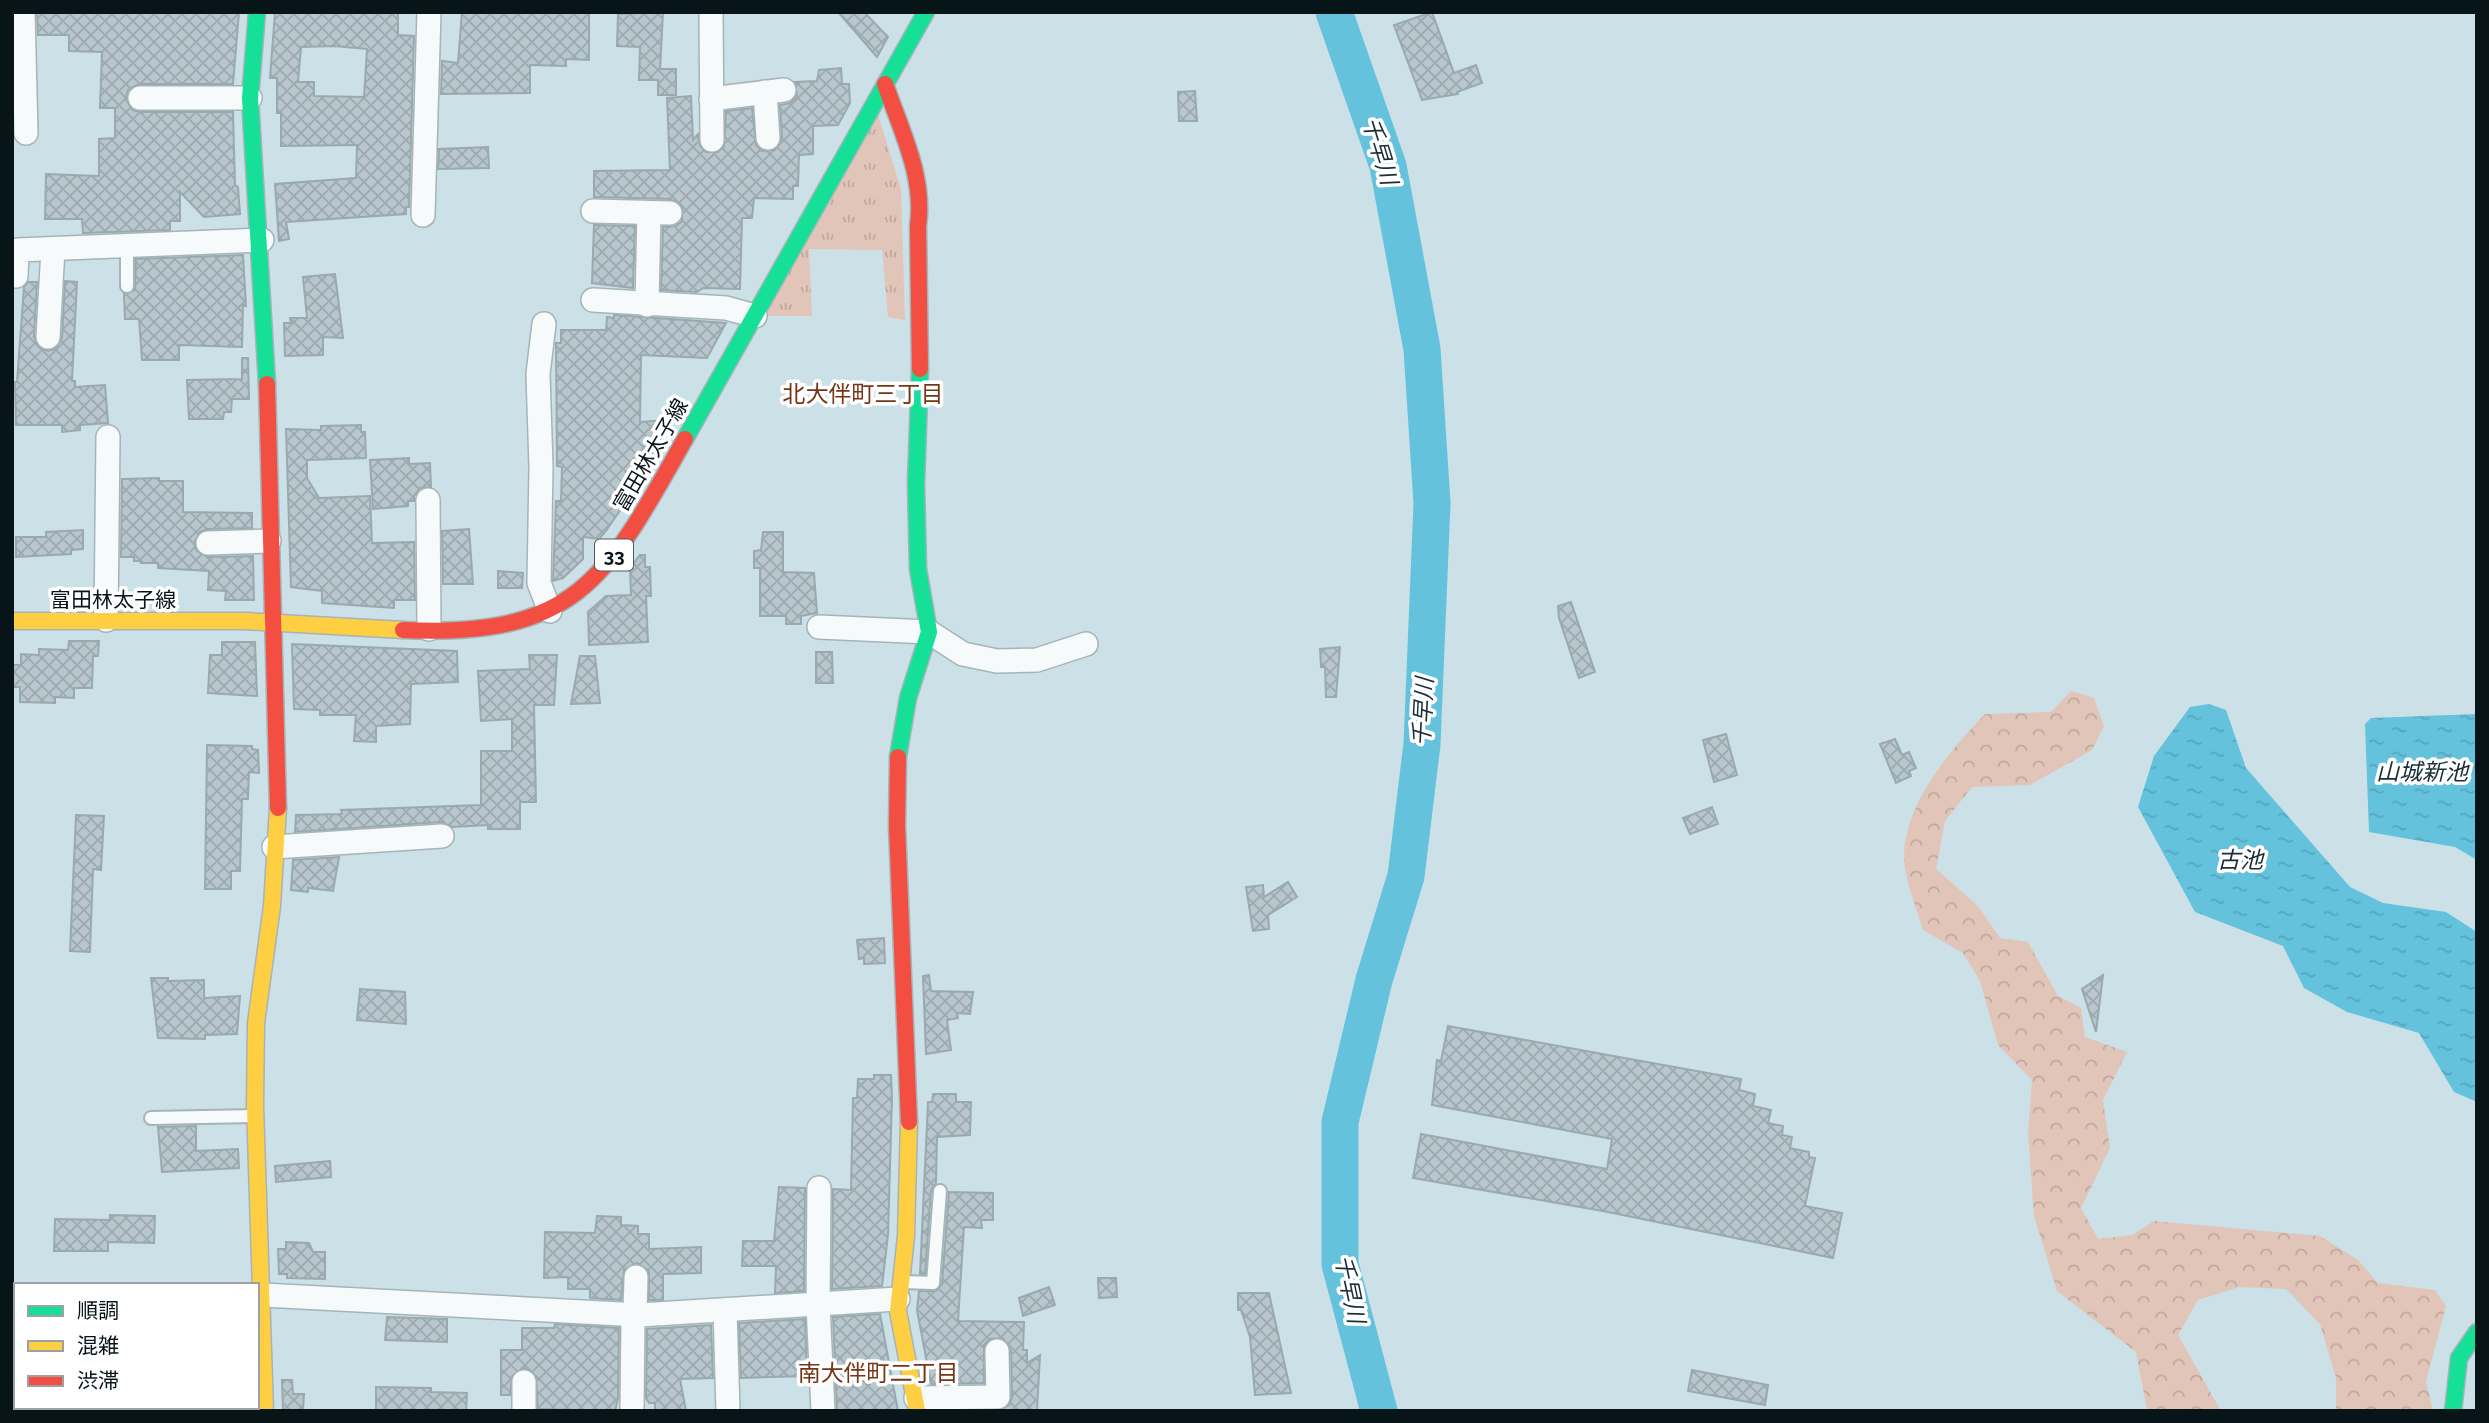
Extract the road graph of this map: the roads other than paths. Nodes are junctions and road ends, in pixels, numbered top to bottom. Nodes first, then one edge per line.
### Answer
1 (23, 12) edge
2 (257, 12) edge
3 (429, 12) edge
4 (711, 12) edge
5 (926, 12) edge
6 (885, 84) junction
7 (140, 97) dead end
8 (250, 98) junction
9 (710, 99) junction
10 (26, 133) dead end
11 (768, 138) dead end
12 (712, 140) dead end
13 (593, 211) dead end
14 (423, 215) dead end
15 (262, 240) junction
16 (127, 245) junction
17 (53, 249) junction
18 (12, 276) edge
19 (127, 286) dead end
20 (593, 300) dead end
21 (647, 305) junction
22 (755, 316) junction
23 (544, 324) dead end
24 (48, 337) dead end
25 (108, 436) dead end
26 (428, 500) dead end
27 (269, 541) junction
28 (208, 543) dead end
29 (550, 611) junction
30 (106, 620) junction
31 (12, 621) edge
32 (273, 622) junction
33 (820, 627) dead end
34 (429, 629) junction
35 (929, 632) junction
36 (1086, 644) dead end
37 (442, 836) dead end
38 (274, 846) junction
39 (255, 1116) junction
40 (150, 1118) dead end
41 (819, 1188) dead end
42 (940, 1191) dead end
43 (636, 1277) dead end
44 (900, 1291) junction
45 (260, 1295) edge
46 (818, 1305) junction
47 (725, 1310) junction
48 (634, 1315) junction
49 (2477, 1332) edge
50 (997, 1351) dead end
51 (524, 1382) dead end
52 (916, 1404) edge
53 (265, 1411) edge
54 (524, 1411) edge
55 (632, 1411) edge
56 (728, 1411) edge
57 (823, 1411) edge
58 (2454, 1411) edge

1 - 10 street
2 - 8 street
3 - 14 street
4 - 9 street
5 - 6 street, 富田林太子線 / 33
6 - 22 street, 富田林太子線 / 33
6 - 35 street
7 - 8 street
8 - 15 street
9 - 11 street
9 - 12 street
13 - 21 street
15 - 16 street
15 - 27 street
16 - 17 street
16 - 19 lane
17 - 18 street
17 - 24 street
20 - 21 street
21 - 22 street
22 - 29 street, 富田林太子線 / 33
23 - 29 street
25 - 30 street
26 - 34 street
27 - 28 street
27 - 32 street
29 - 34 street, 富田林太子線 / 33
30 - 31 street, 富田林太子線 / 33
30 - 32 street, 富田林太子線 / 33
32 - 34 street, 富田林太子線 / 33
32 - 38 street
33 - 35 street
35 - 36 street
35 - 44 street
37 - 38 street
38 - 39 street
39 - 40 lane
39 - 45 street
41 - 46 street
42 - 44 lane
43 - 48 street
44 - 46 street
44 - 52 street
45 - 48 street
45 - 53 street
46 - 47 street
46 - 57 street
47 - 48 street
47 - 56 street
48 - 55 street
49 - 58 street
50 - 52 street
51 - 54 street

